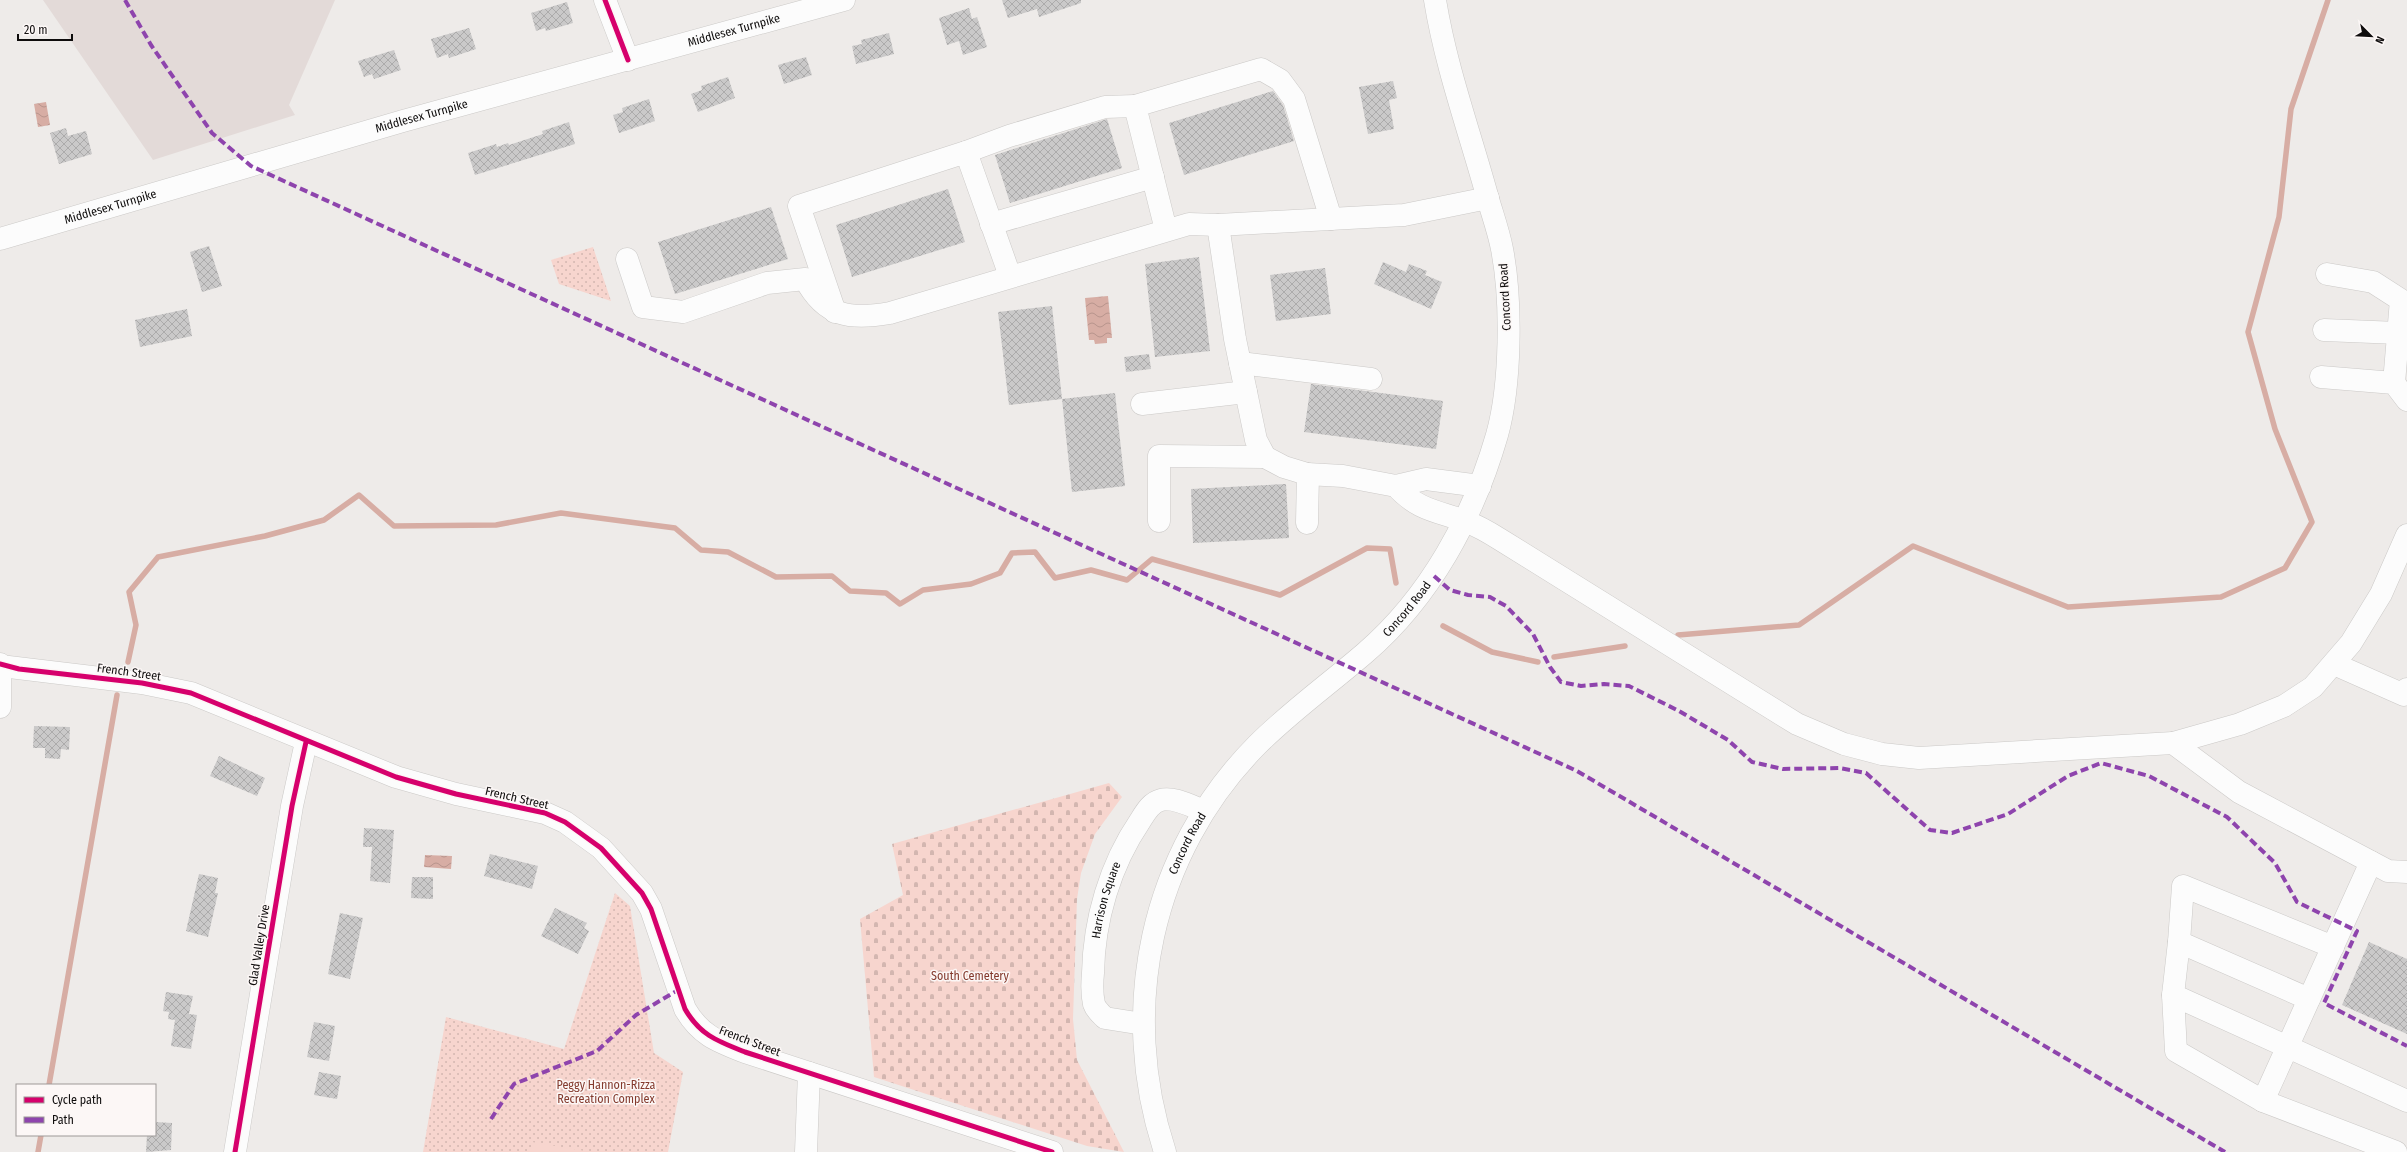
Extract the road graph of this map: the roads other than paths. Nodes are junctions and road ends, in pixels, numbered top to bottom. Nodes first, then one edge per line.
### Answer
1 (605, 0) edge
2 (844, 0) edge
3 (1435, 0) edge
4 (628, 60) junction
5 (1135, 106) junction
6 (966, 152) junction
7 (1153, 177) junction
8 (1488, 198) junction
9 (1331, 219) junction
10 (991, 224) junction
11 (1218, 225) junction
12 (1166, 230) junction
13 (0, 239) edge
14 (627, 258) dead end
15 (2327, 274) dead end
16 (1010, 276) junction
17 (835, 312) junction
18 (2324, 330) dead end
19 (2398, 333) junction
20 (1240, 363) junction
21 (2321, 377) dead end
22 (1371, 379) dead end
23 (2394, 383) junction
24 (1246, 392) junction
25 (2407, 400) edge
26 (1142, 404) dead end
27 (1265, 457) junction
28 (1308, 474) junction
29 (1396, 486) junction
30 (1480, 486) junction
31 (1159, 521) dead end
32 (1465, 521) junction
33 (1306, 523) dead end
34 (2407, 535) edge
35 (2334, 664) junction
36 (0, 665) edge
37 (2407, 689) edge
38 (0, 707) edge
39 (306, 742) junction
40 (2173, 743) junction
41 (1204, 811) junction
42 (2371, 862) junction
43 (2407, 872) edge
44 (2179, 942) junction
45 (2333, 947) junction
46 (2173, 995) junction
47 (2309, 999) junction
48 (1143, 1024) junction
49 (2287, 1048) junction
50 (809, 1073) junction
51 (2263, 1101) junction
52 (2407, 1101) edge
53 (1163, 1151) edge
54 (235, 1152) edge
55 (806, 1152) edge
56 (1052, 1152) edge
57 (2396, 1152) edge

1 - 4 main road
2 - 4 main road, Middlesex Turnpike
3 - 8 main road, Concord Road
4 - 13 main road, Middlesex Turnpike
5 - 6 main road
5 - 7 main road
5 - 9 main road
6 - 10 main road
6 - 17 main road
7 - 10 main road
7 - 12 main road
8 - 9 main road
8 - 30 main road, Concord Road
9 - 11 main road
10 - 16 main road
11 - 12 main road
11 - 20 main road
12 - 16 main road
14 - 17 main road
15 - 19 main road
16 - 17 main road
18 - 19 main road
19 - 23 main road
20 - 22 main road
20 - 24 main road
21 - 23 main road
23 - 25 main road
24 - 26 main road
24 - 27 main road
27 - 28 main road
27 - 31 main road
28 - 29 main road
28 - 33 main road
29 - 30 main road
29 - 32 main road
30 - 32 main road, Concord Road
32 - 40 main road
32 - 41 main road, Concord Road
34 - 35 main road
35 - 37 main road
35 - 40 main road
36 - 38 main road
36 - 39 main road, French Street
39 - 50 main road, French Street
39 - 54 main road, Glad Valley Drive
40 - 42 main road
41 - 48 main road, Concord Road
41 - 48 main road, Harrison Square
42 - 43 main road
42 - 45 main road
44 - 45 main road
44 - 46 main road
44 - 47 main road
45 - 47 main road
46 - 49 main road
46 - 51 main road
47 - 49 main road
48 - 53 main road, Concord Road
49 - 51 main road
49 - 52 main road
50 - 55 main road
50 - 56 main road, French Street
51 - 57 main road

